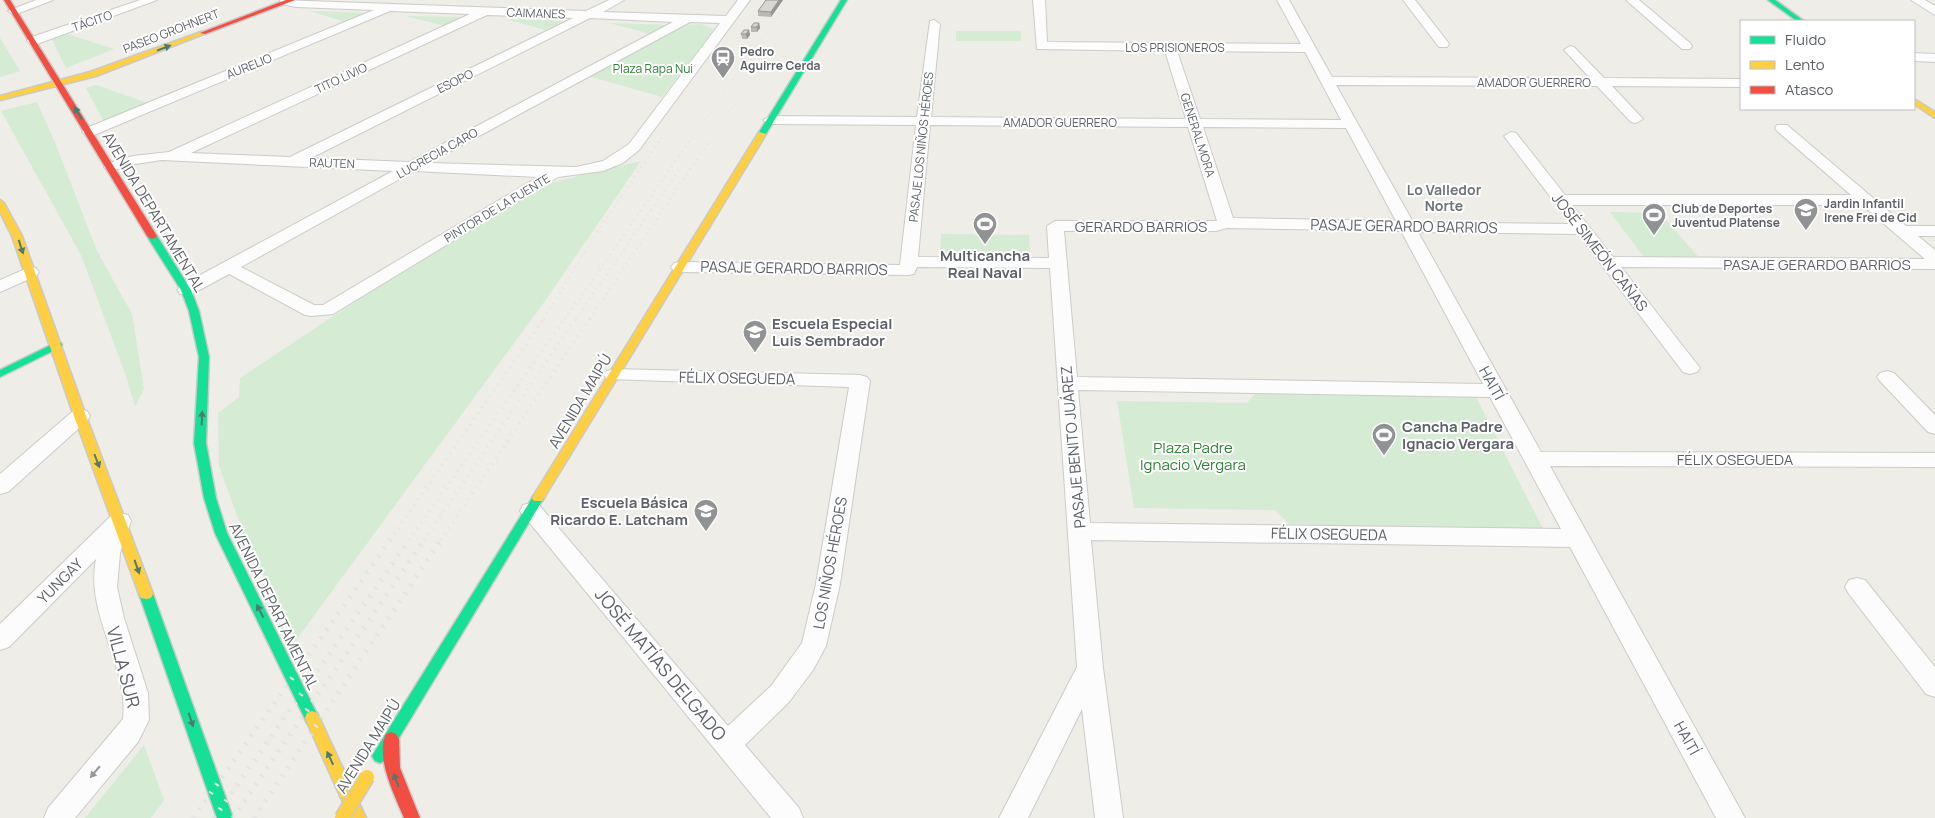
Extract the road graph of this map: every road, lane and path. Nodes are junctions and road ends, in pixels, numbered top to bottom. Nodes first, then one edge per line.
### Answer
1 (7, 0) edge
2 (47, 0) edge
3 (151, 0) edge
4 (264, 0) edge
5 (410, 0) edge
6 (511, 0) edge
7 (618, 0) edge
8 (744, 0) edge
9 (844, 0) edge
10 (1039, 0) edge
11 (1283, 0) edge
12 (1409, 0) edge
13 (1632, 0) edge
14 (1772, 0) edge
15 (1917, 0) edge
16 (288, 1) edge
17 (391, 8) junction
18 (14, 11) junction
19 (486, 11) junction
20 (1935, 11) edge
21 (588, 15) junction
22 (689, 18) junction
23 (729, 20) junction
24 (1800, 20) edge
25 (934, 24) dead end
26 (33, 41) junction
27 (1443, 44) dead end
28 (1686, 46) dead end
29 (1170, 47) junction
30 (1309, 48) junction
31 (1570, 50) dead end
32 (1915, 57) edge
33 (1935, 58) edge
34 (57, 80) junction
35 (1327, 81) junction
36 (1601, 82) junction
37 (1740, 82) edge
38 (0, 94) edge
39 (0, 98) edge
40 (1915, 102) edge
41 (1935, 116) edge
42 (1636, 119) dead end
43 (770, 120) junction
44 (923, 121) junction
45 (1194, 123) junction
46 (1351, 124) junction
47 (1782, 128) dead end
48 (89, 132) junction
49 (1511, 136) dead end
50 (172, 156) junction
51 (292, 161) junction
52 (413, 166) junction
53 (111, 167) junction
54 (555, 173) junction
55 (1560, 200) junction
56 (1866, 200) junction
57 (2, 213) edge
58 (1226, 223) junction
59 (1055, 226) joint
60 (1407, 226) junction
61 (1583, 229) junction
62 (1902, 231) junction
63 (1935, 231) edge
64 (1935, 259) edge
65 (1609, 262) junction
66 (1058, 263) junction
67 (1935, 264) edge
68 (680, 266) junction
69 (909, 266) junction
70 (229, 267) junction
71 (30, 272) junction
72 (0, 287) edge
73 (186, 290) junction
74 (57, 345) junction
75 (1690, 368) dead end
76 (0, 374) edge
77 (614, 375) junction
78 (1887, 377) dead end
79 (860, 381) joint
80 (1068, 383) junction
81 (1497, 391) junction
82 (80, 416) junction
83 (1935, 427) edge
84 (1534, 460) junction
85 (1935, 460) edge
86 (0, 486) edge
87 (531, 511) junction
88 (120, 521) junction
89 (1080, 531) junction
90 (1577, 538) junction
91 (1857, 587) dead end
92 (0, 640) edge
93 (1090, 668) junction
94 (1935, 686) edge
95 (391, 739) junction
96 (728, 744) junction
97 (58, 818) edge
98 (225, 818) edge
99 (342, 818) edge
100 (358, 818) edge
101 (412, 818) edge
102 (789, 818) edge
103 (1013, 818) edge
104 (1109, 818) edge
105 (1731, 818) edge

1 - 18 main road, AVENIDA DEPARTAMENTAL
2 - 18 street
3 - 26 street, TÁCITO
4 - 34 main road, PASEO GROHNERT
5 - 17 street, AURELIO
6 - 19 street, TITO LIVIO
7 - 21 street, ESOPO
8 - 23 street, PINTOR DE LA FUENTE
9 - 43 main road, AVENIDA MAIPÚ
10 - 29 street, LOS PRISIONEROS
11 - 30 street, HAITÍ
12 - 27 street
13 - 28 street
14 - 24 main road
15 - 20 street
16 - 17 street, CAIMANES
34 -> 16 main road, PASEO GROHNERT
17 - 19 street, CAIMANES
17 - 48 street, AURELIO
18 - 26 main road, AVENIDA DEPARTAMENTAL
19 - 21 street, CAIMANES
19 - 50 street, TITO LIVIO
21 - 22 street, CAIMANES
21 - 51 street, ESOPO
22 - 23 street, CAIMANES
22 - 52 street, LUCRECIA CARO
23 - 54 street, PINTOR DE LA FUENTE
25 - 44 street, PASAJE LOS NIÑOS HÉROES
26 - 34 main road, AVENIDA DEPARTAMENTAL
29 - 30 street, LOS PRISIONEROS
29 - 45 street, GENERAL MORA
30 - 35 street, HAITÍ
31 - 36 street
32 - 33 street
34 - 38 main road
34 - 39 main road
48 -> 34 main road, AVENIDA DEPARTAMENTAL
35 - 36 street, AMADOR GUERRERO
35 - 46 street, HAITÍ
36 - 37 street, AMADOR GUERRERO
36 - 42 street
40 - 41 main road
43 - 44 street, AMADOR GUERRERO
43 - 68 main road, AVENIDA MAIPÚ
44 - 45 street, AMADOR GUERRERO
44 - 69 street, PASAJE LOS NIÑOS HÉROES
45 - 46 street, AMADOR GUERRERO
45 - 58 street, GENERAL MORA
46 - 60 street, HAITÍ
47 - 56 street
48 - 53 main road, AVENIDA DEPARTAMENTAL
49 - 55 street, JOSÉ SIMEÓN CAÑAS
50 - 51 street, RAUTEN
50 - 53 street, RAUTEN
51 - 52 street, RAUTEN
52 - 54 street, RAUTEN
52 - 70 street, LUCRECIA CARO
53 - 73 main road, AVENIDA DEPARTAMENTAL
54 - 70 street, PINTOR DE LA FUENTE
55 - 56 street
55 - 61 street, JOSÉ SIMEÓN CAÑAS
56 - 62 street
57 -> 71 main road
58 - 59 street, GERARDO BARRIOS
58 - 60 street, PASAJE GERARDO BARRIOS
59 - 66 street, PASAJE BENITO JUÁREZ
60 - 61 street, PASAJE GERARDO BARRIOS
60 - 81 street, HAITÍ
61 - 65 street, JOSÉ SIMEÓN CAÑAS
62 - 63 street
62 - 64 street
65 - 67 street, PASAJE GERARDO BARRIOS
65 - 75 street, JOSÉ SIMEÓN CAÑAS
66 - 69 street, PASAJE GERARDO BARRIOS
66 - 80 street, PASAJE BENITO JUÁREZ
68 - 69 street, PASAJE GERARDO BARRIOS
68 - 77 main road, AVENIDA MAIPÚ
70 - 73 street, LUCRECIA CARO
71 - 72 street
71 - 74 main road
100 -> 73 main road, AVENIDA DEPARTAMENTAL
74 - 76 main road
74 - 82 main road
77 - 79 street, FÉLIX OSEGUEDA
77 - 87 main road, AVENIDA MAIPÚ
78 - 83 street
79 - 96 street, LOS NIÑOS HÉROES
80 - 81 street
80 - 89 street, PASAJE BENITO JUÁREZ
81 - 84 street, HAITÍ
82 - 86 street
82 -> 88 main road
84 - 85 street, FÉLIX OSEGUEDA
84 - 90 street, HAITÍ
87 - 95 main road, AVENIDA MAIPÚ
87 - 96 street, JOSÉ MATÍAS DELGADO
88 - 92 street, YUNGAY
88 -> 97 street, VILLA SUR
88 -> 98 main road
89 - 90 street, FÉLIX OSEGUEDA
89 - 93 street, PASAJE BENITO JUÁREZ
90 - 105 street, HAITÍ
91 - 94 street
93 - 103 street
93 - 104 street, PASAJE BENITO JUÁREZ
95 - 99 main road, AVENIDA MAIPÚ, bridge
101 -> 95 main road
96 - 102 street, JOSÉ MATÍAS DELGADO

